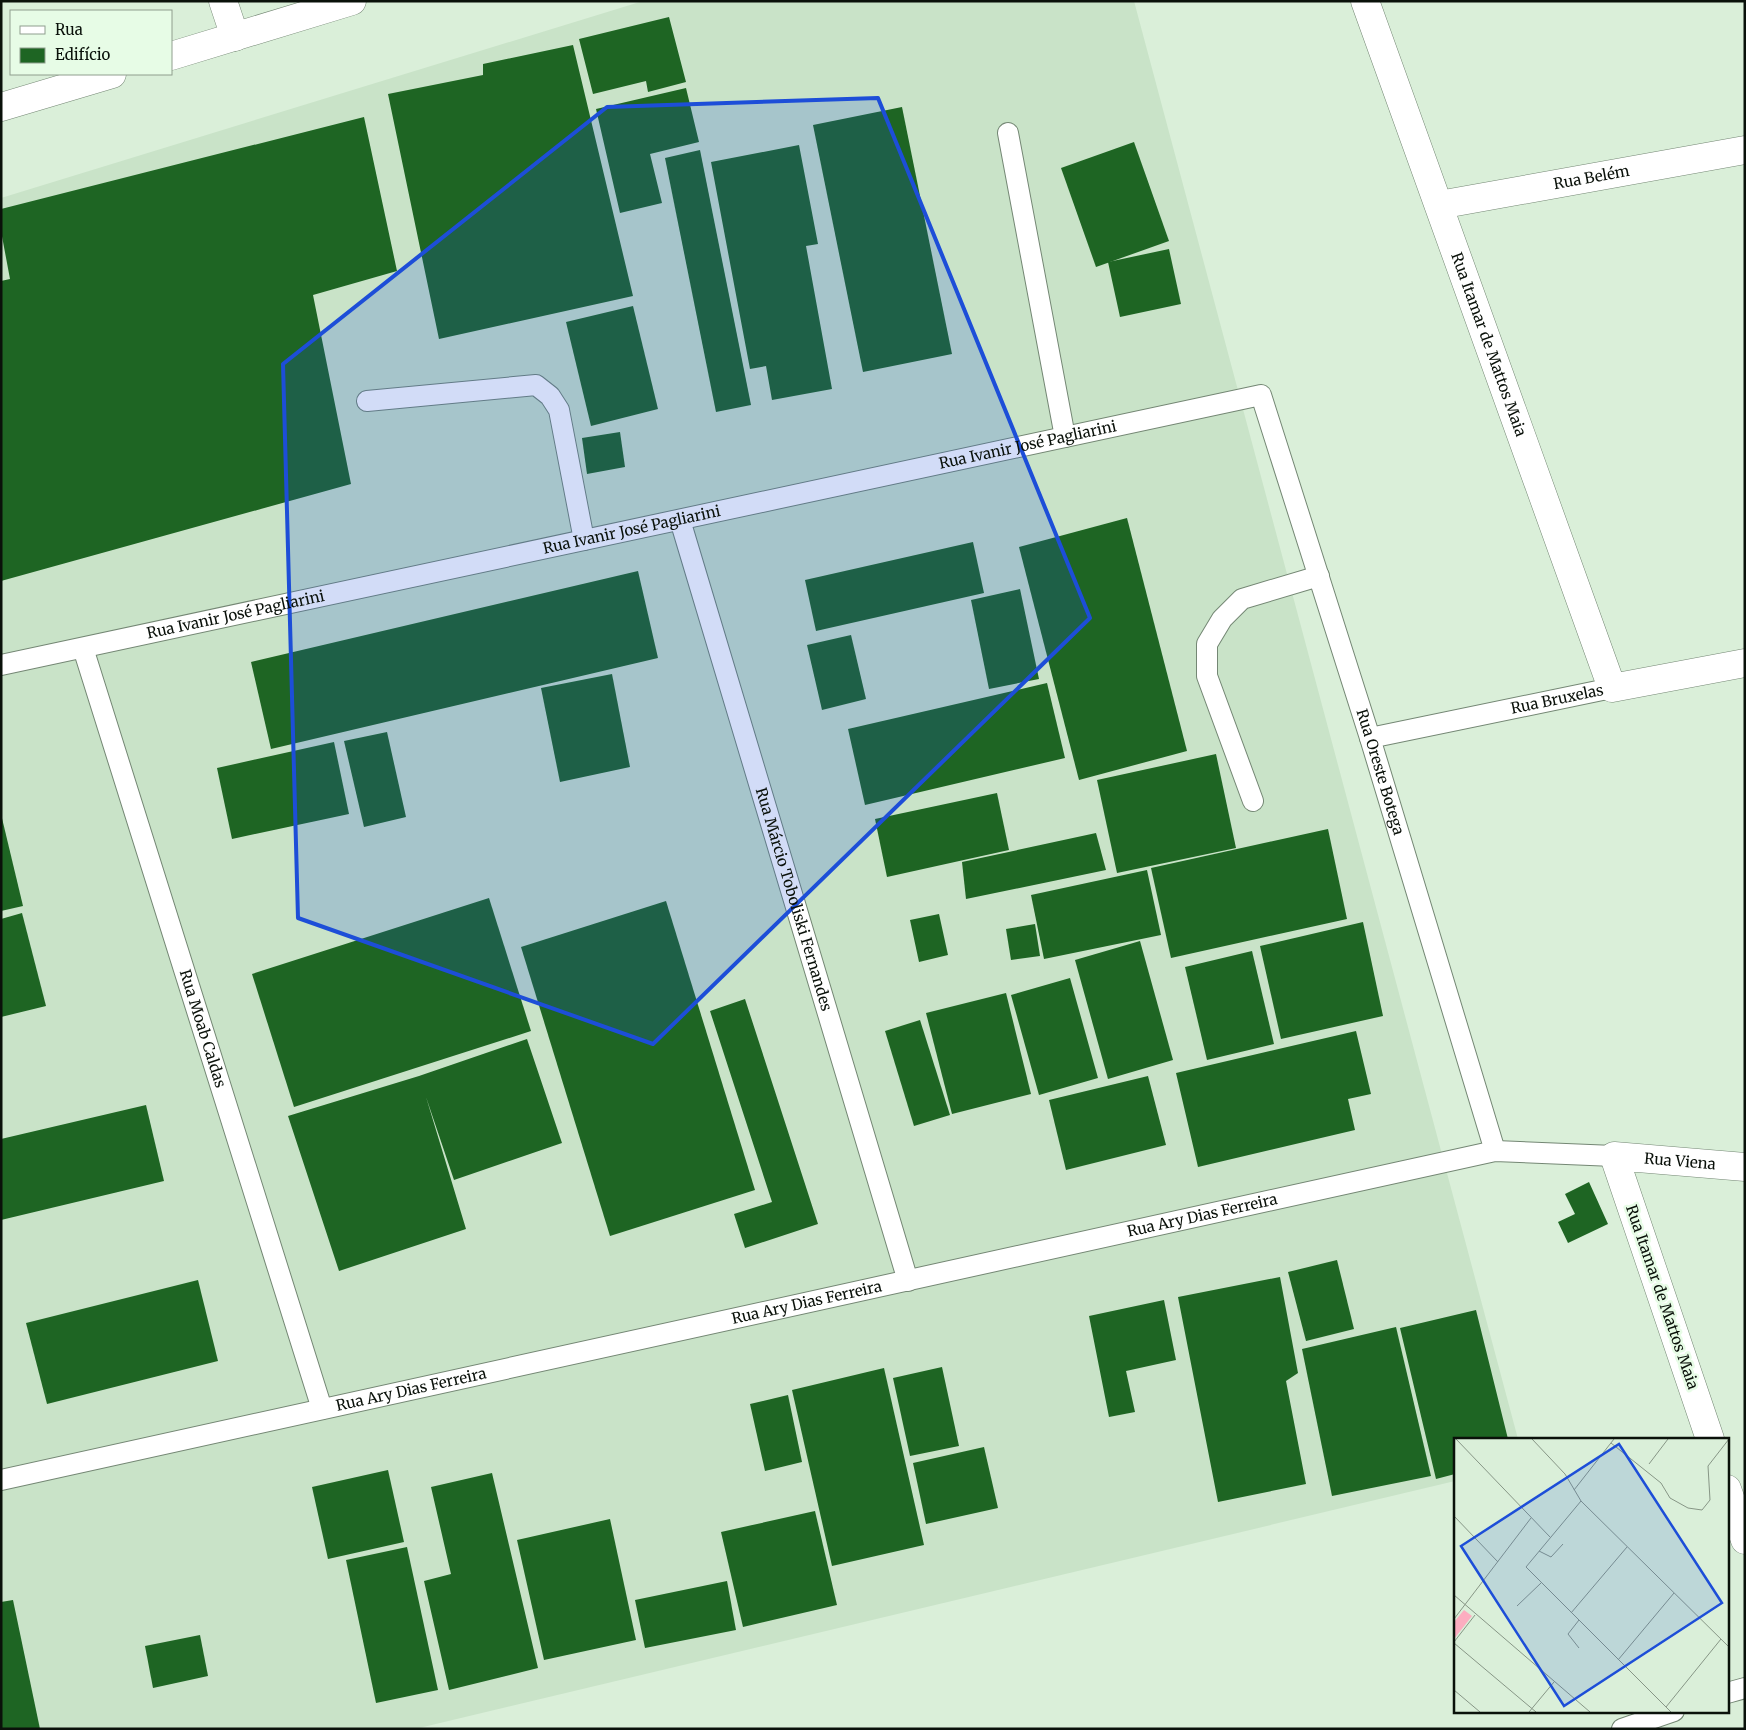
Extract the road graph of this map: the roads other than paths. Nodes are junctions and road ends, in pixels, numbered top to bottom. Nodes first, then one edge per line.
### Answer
1 (223, 1) edge
2 (352, 1) edge
3 (1366, 1) edge
4 (235, 37) junction
5 (172, 56) edge
6 (109, 75) edge
7 (1, 107) edge
8 (1008, 132) dead end
9 (1745, 150) edge
10 (1439, 205) junction
11 (1261, 395) joint
12 (367, 402) dead end
13 (1064, 437) junction
14 (680, 520) junction
15 (584, 540) junction
16 (1318, 576) junction
17 (83, 648) junction
18 (1745, 663) edge
19 (1, 665) edge
20 (1612, 688) junction
21 (1370, 738) junction
22 (1253, 801) dead end
23 (1495, 1151) junction
24 (1614, 1156) junction
25 (1745, 1167) edge
26 (908, 1280) junction
27 (322, 1409) junction
28 (1710, 1438) edge
29 (1, 1480) edge
30 (1728, 1492) edge
31 (1745, 1540) edge
32 (1745, 1688) edge
33 (1728, 1693) edge
34 (1671, 1712) edge
35 (1622, 1729) edge

1 - 4 street
2 - 4 street
3 - 10 street, Rua Itamar de Mattos Maia
4 - 5 street
6 - 7 street
8 - 13 lane
9 - 10 street, Rua Belém
10 - 20 street, Rua Itamar de Mattos Maia
11 - 13 lane, Rua Ivanir José Pagliarini
11 - 16 lane, Rua Oreste Botega
12 - 15 lane
13 - 14 lane, Rua Ivanir José Pagliarini
14 - 15 lane, Rua Ivanir José Pagliarini
14 - 26 lane, Rua Márcio Toboliski Fernandes
15 - 17 lane, Rua Ivanir José Pagliarini
16 - 21 lane, Rua Oreste Botega
16 - 22 lane
17 - 19 lane, Rua Ivanir José Pagliarini
17 - 27 lane, Rua Moab Caldas
18 - 20 street, Rua Bruxelas
20 - 21 lane, Rua Bruxelas
21 - 23 lane, Rua Oreste Botega
23 - 24 lane, Rua Ary Dias Ferreira
23 - 26 lane, Rua Ary Dias Ferreira
24 - 25 street, Rua Viena
24 - 28 street, Rua Itamar de Mattos Maia
26 - 27 lane, Rua Ary Dias Ferreira
27 - 29 lane, Rua Ary Dias Ferreira
30 - 31 street
32 - 33 lane
34 - 35 lane

